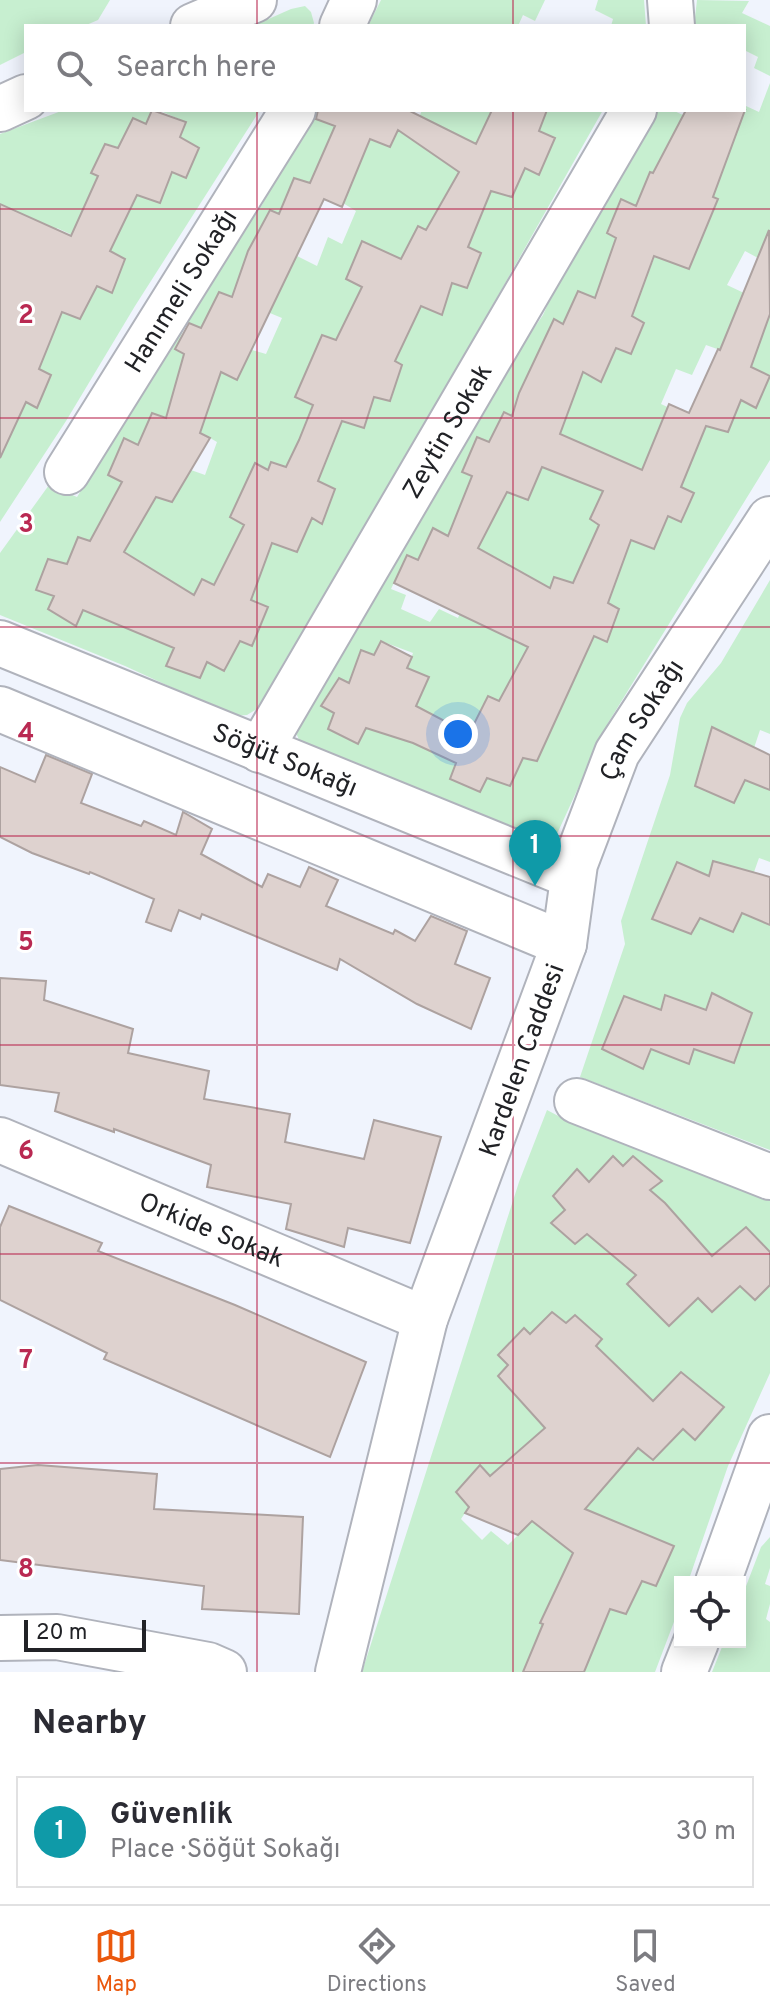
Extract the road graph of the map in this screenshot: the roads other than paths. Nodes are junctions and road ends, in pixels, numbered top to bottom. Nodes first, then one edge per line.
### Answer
1 (254, 0) edge
2 (354, 0) edge
3 (670, 0) edge
4 (198, 24) edge
5 (343, 24) edge
6 (672, 24) edge
7 (24, 98) edge
8 (0, 109) edge
9 (292, 112) edge
10 (633, 112) edge
11 (67, 472) dead end
12 (770, 519) edge
13 (0, 643) edge
14 (0, 709) edge
15 (260, 750) junction
16 (572, 876) junction
17 (564, 944) junction
18 (577, 1101) dead end
19 (0, 1140) edge
20 (770, 1177) edge
21 (425, 1319) junction
22 (770, 1437) edge
23 (759, 1500) edge
24 (721, 1576) edge
25 (0, 1638) edge
26 (694, 1648) edge
27 (224, 1672) edge
28 (338, 1672) edge
29 (684, 1672) edge

1 - 4 street
2 - 5 street
3 - 6 street
7 - 8 street
9 - 11 street, Hanımeli Sokağı
10 - 15 street, Zeytin Sokak
12 - 16 street, Çam Sokağı
13 - 15 street, Söğüt Sokağı
14 - 17 street, Kardelen Caddesi
15 - 16 street, Söğüt Sokağı
16 - 17 street, Çam Sokağı
17 - 21 street, Kardelen Caddesi
18 - 20 street
19 - 21 street, Orkide Sokak
21 - 28 street, Kardelen Caddesi
22 - 23 street
23 - 24 street
25 - 27 street
26 - 29 street

